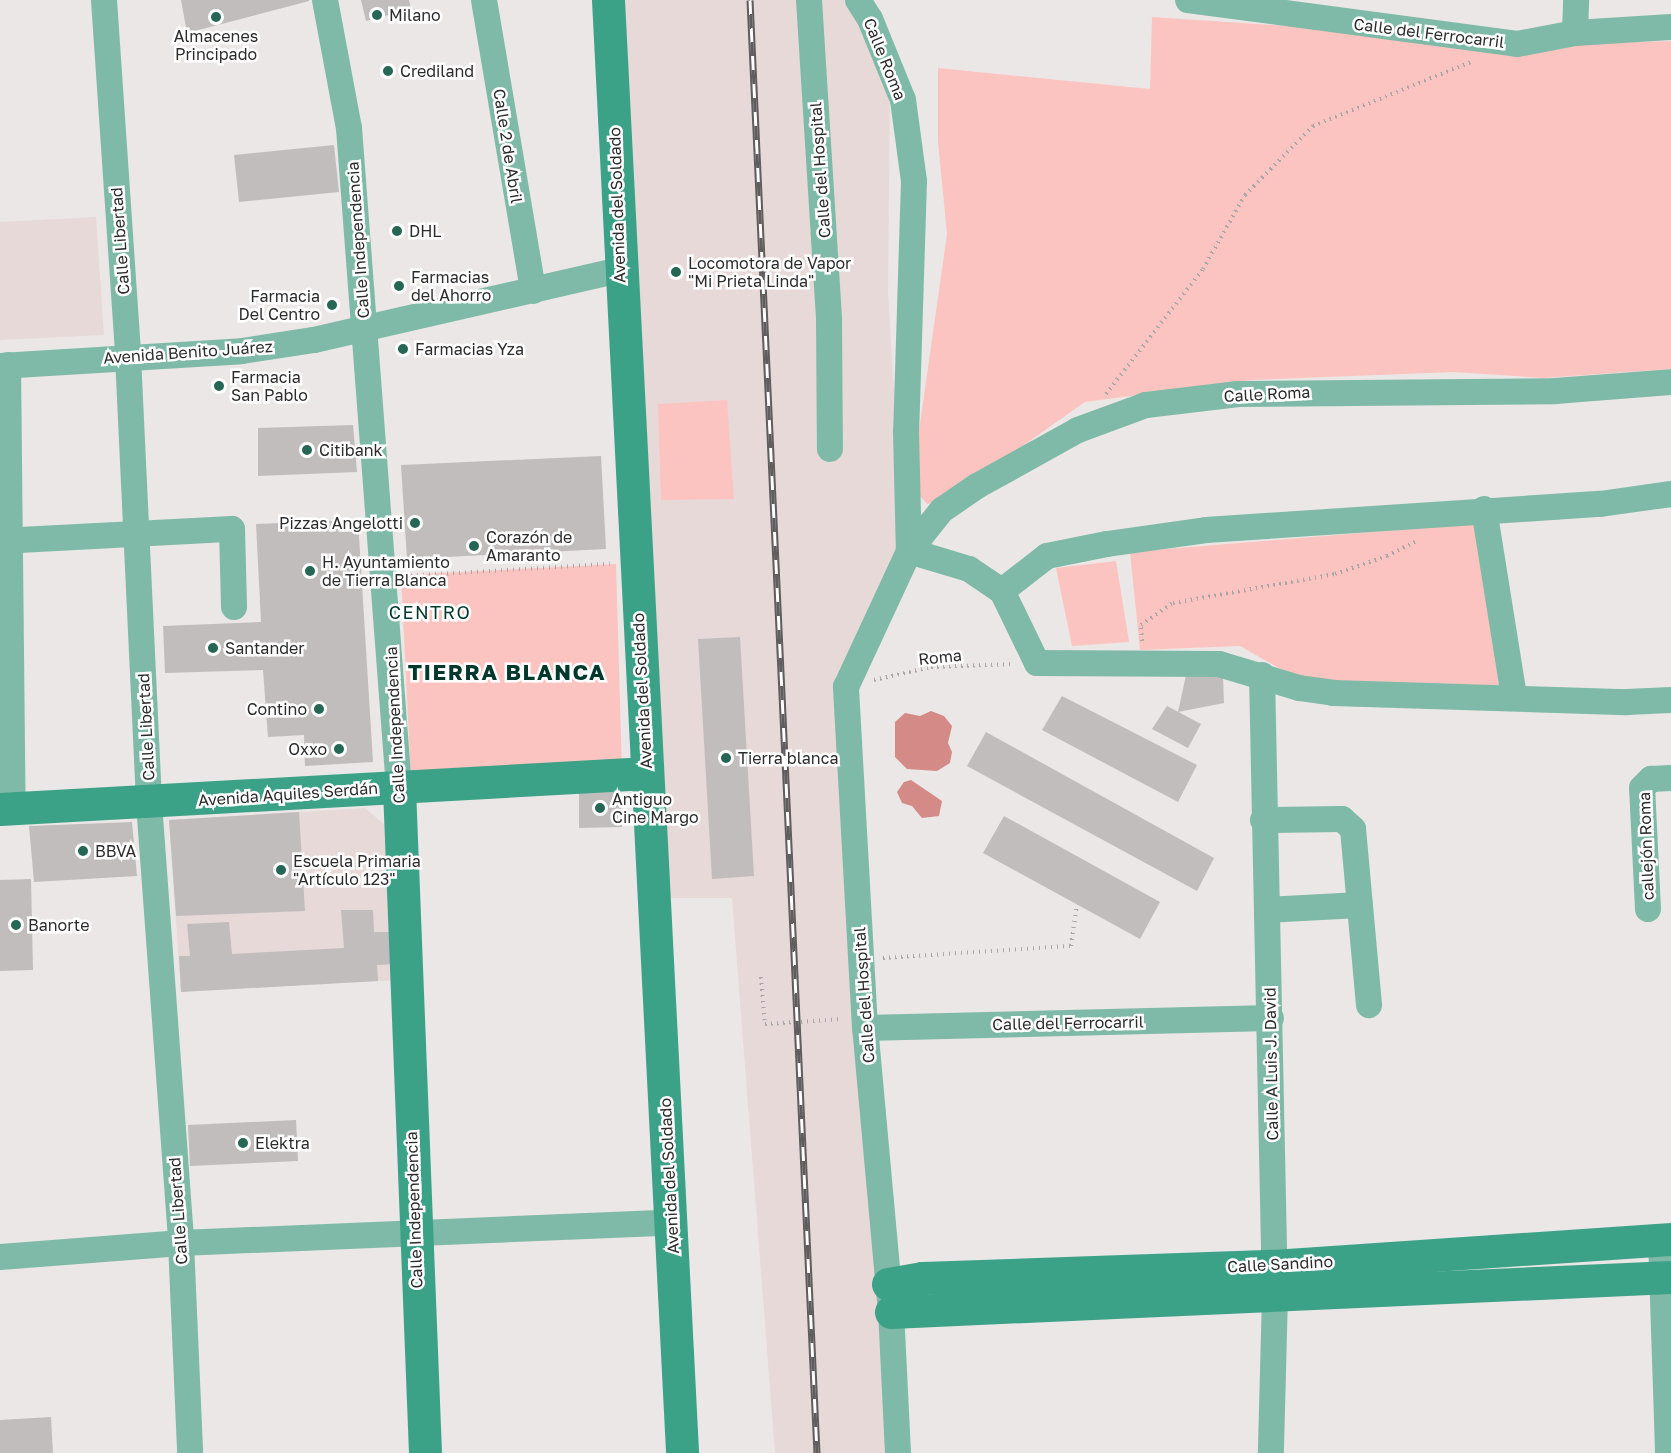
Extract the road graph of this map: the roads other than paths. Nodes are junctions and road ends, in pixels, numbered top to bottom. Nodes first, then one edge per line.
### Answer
1 (104, 0) edge
2 (325, 0) edge
3 (484, 0) edge
4 (608, 0) edge
5 (809, 0) edge
6 (858, 0) edge
7 (1188, 0) edge
8 (1576, 0) edge
9 (1671, 27) edge
10 (1575, 33) junction
11 (619, 270) junction
12 (533, 291) junction
13 (365, 330) junction
14 (128, 356) junction
15 (4, 366) edge
16 (1671, 382) edge
17 (830, 448) dead end
18 (1671, 494) edge
19 (1484, 509) junction
20 (137, 533) junction
21 (5, 541) edge
22 (909, 551) junction
23 (1002, 591) junction
24 (234, 607) dead end
25 (1262, 675) junction
26 (1514, 697) junction
27 (1671, 700) edge
28 (647, 773) junction
29 (1671, 778) edge
30 (399, 788) junction
31 (149, 803) junction
32 (6, 808) edge
33 (1263, 820) junction
34 (1360, 905) junction
35 (1648, 909) dead end
36 (1267, 910) junction
37 (1369, 1005) dead end
38 (1271, 1018) junction
39 (858, 1023) junction
40 (672, 1222) junction
41 (415, 1232) junction
42 (1666, 1239) edge
43 (181, 1243) junction
44 (0, 1257) edge
45 (1668, 1277) edge
46 (1274, 1280) junction
47 (890, 1298) junction
48 (190, 1453) edge
49 (425, 1453) edge
50 (682, 1453) edge
51 (898, 1453) edge
52 (1271, 1453) edge
53 (1668, 1453) edge

1 - 14 street, Calle Libertad
2 - 13 street, Calle Independencia
3 - 12 street, Calle 2 de Abril
4 - 11 street, Avenida del Soldado
5 - 17 street, Calle del Hospital
6 - 22 street, Calle Roma
7 - 10 street, Calle del Ferrocarril
8 - 10 street
9 - 10 street, Calle del Ferrocarril
11 - 12 street, Avenida Benito Juárez
11 - 28 street, Avenida del Soldado
12 - 13 street, Avenida Benito Juárez
13 - 14 street, Avenida Benito Juárez
13 - 30 street, Calle Independencia
14 - 15 street, Avenida Benito Juárez
14 - 20 street, Calle Libertad
15 - 21 street
16 - 22 street, Calle Roma
18 - 19 street
19 - 23 street
19 - 26 street
20 - 21 street
20 - 24 street
20 - 31 street, Calle Libertad
21 - 32 street
22 - 23 street
22 - 39 street, Calle del Hospital
23 - 25 street
25 - 26 street
25 - 33 street, Calle A Luis J. David
26 - 27 street
28 - 30 street, Avenida Aquiles Serdán
28 - 40 street, Avenida del Soldado
29 - 35 street, callejón Roma
30 - 31 street, Avenida Aquiles Serdán
30 - 41 street, Calle Independencia
31 - 32 street, Avenida Aquiles Serdán
31 - 43 street, Calle Libertad
33 - 34 street
33 - 36 street, Calle A Luis J. David
34 - 36 street
34 - 37 street
36 - 38 street, Calle A Luis J. David
38 - 39 street, Calle del Ferrocarril
38 - 46 street, Calle A Luis J. David
39 - 47 street, Calle del Hospital
40 - 41 street
40 - 50 street, Avenida del Soldado
41 - 43 street
41 - 49 street, Calle Independencia
42 - 45 street
42 - 46 street, Calle Sandino
43 - 44 street
43 - 48 street, Calle Libertad
45 - 46 street, Calle Sandino
45 - 53 street
46 - 47 street, Calle Sandino
46 - 52 street, Calle A Luis J. David
47 - 51 street, Calle del Hospital

